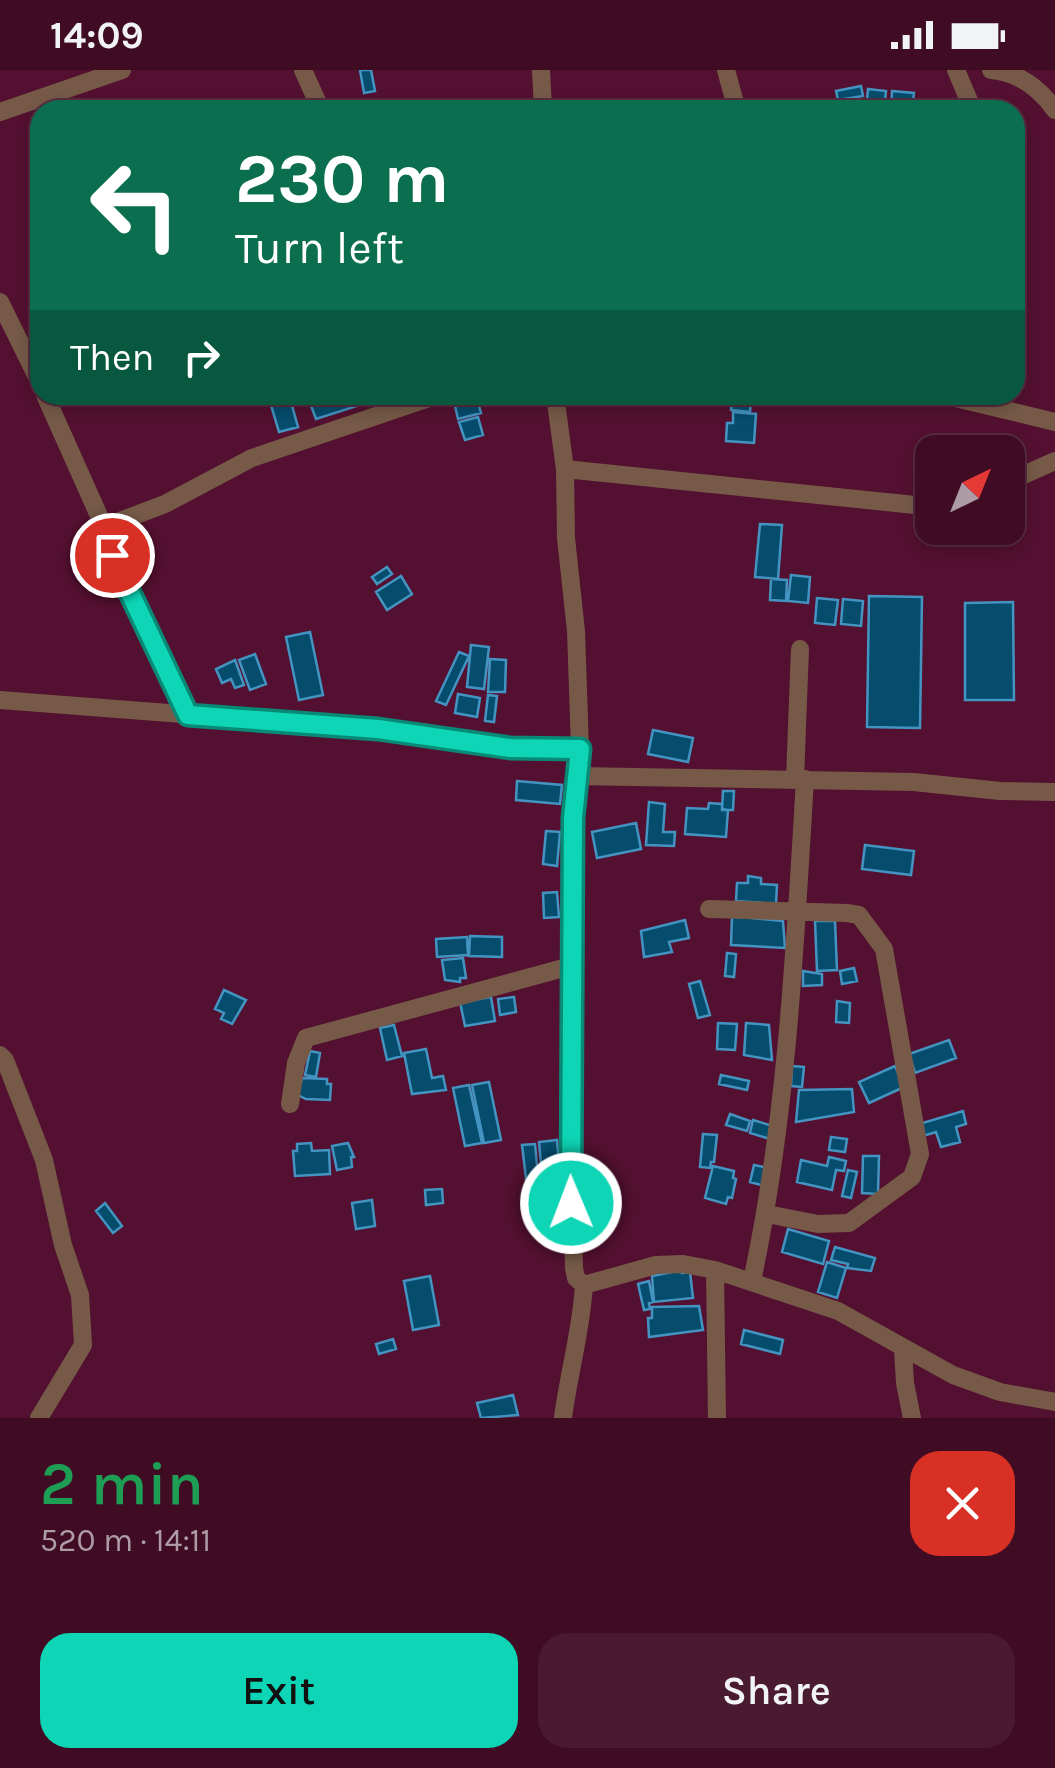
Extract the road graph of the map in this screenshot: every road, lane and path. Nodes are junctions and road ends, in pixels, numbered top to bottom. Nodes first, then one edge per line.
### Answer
1 (122, 70) edge
2 (303, 70) edge
3 (541, 70) edge
4 (726, 70) edge
5 (956, 70) edge
6 (990, 70) edge
7 (35, 100) edge
8 (316, 100) edge
9 (542, 100) edge
10 (734, 100) edge
11 (969, 100) edge
12 (30, 102) edge
13 (1055, 110) edge
14 (0, 112) edge
15 (0, 302) edge
16 (30, 363) edge
17 (49, 405) edge
18 (408, 405) edge
19 (557, 405) edge
20 (984, 405) edge
21 (1055, 422) edge
22 (1055, 461) edge
23 (565, 469) junction
24 (1025, 474) edge
25 (915, 505) edge
26 (104, 527) junction
27 (800, 649) dead end
28 (0, 700) edge
29 (188, 715) junction
30 (580, 749) junction
31 (578, 776) junction
32 (800, 779) junction
33 (1055, 792) edge
34 (708, 909) dead end
35 (798, 909) junction
36 (571, 966) junction
37 (3, 1064) edge
38 (290, 1104) dead end
39 (766, 1214) junction
40 (716, 1270) junction
41 (752, 1282) junction
42 (584, 1286) junction
43 (903, 1349) junction
44 (1055, 1402) edge
45 (39, 1418) edge
46 (563, 1418) edge
47 (716, 1418) edge
48 (912, 1418) edge

1 - 7 street
2 - 8 street
3 - 9 street
4 - 10 street
5 - 11 street
6 - 13 street
12 - 14 street
15 - 16 street
17 - 26 street
18 - 26 street
19 - 23 street
20 - 21 street
22 - 24 street
23 - 25 street
23 - 30 street
26 - 29 street
27 - 32 street
28 - 29 street
29 - 30 street
30 - 31 street
31 - 32 street
31 - 36 street
32 - 33 street
32 - 35 street
34 - 35 street
35 - 39 street
35 - 39 street
36 - 38 street
36 - 42 street
37 - 45 street
39 - 41 street
40 - 41 street
40 - 42 street
40 - 47 street
41 - 43 street
42 - 46 street
43 - 44 street
43 - 48 street

